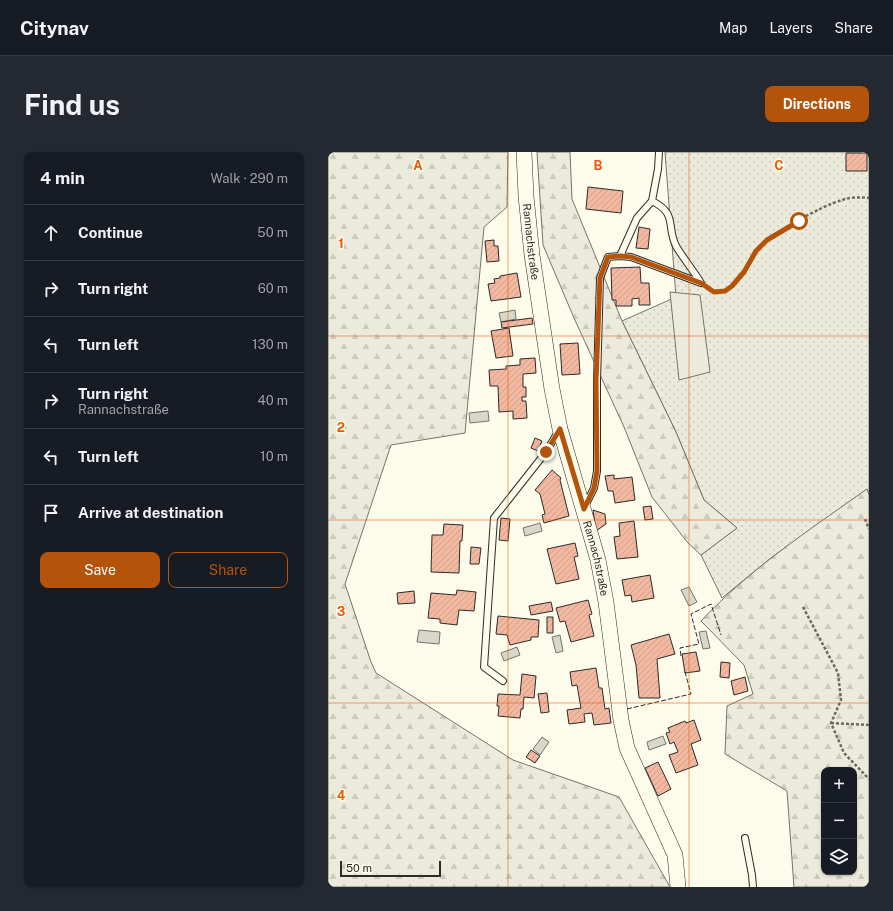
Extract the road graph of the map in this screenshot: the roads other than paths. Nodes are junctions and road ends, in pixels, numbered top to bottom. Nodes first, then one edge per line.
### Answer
1 (524, 152) edge
2 (659, 152) edge
3 (652, 201) junction
4 (620, 256) junction
5 (560, 429) junction
6 (584, 509) junction
7 (504, 681) dead end
8 (745, 838) dead end
9 (678, 887) edge
10 (753, 887) edge

1 - 5 street, Rannachstraße
2 - 3 lane
3 - 4 lane
3 - 4 lane
4 - 6 lane
5 - 6 street, Rannachstraße
5 - 7 lane
6 - 9 street, Rannachstraße
8 - 10 lane

